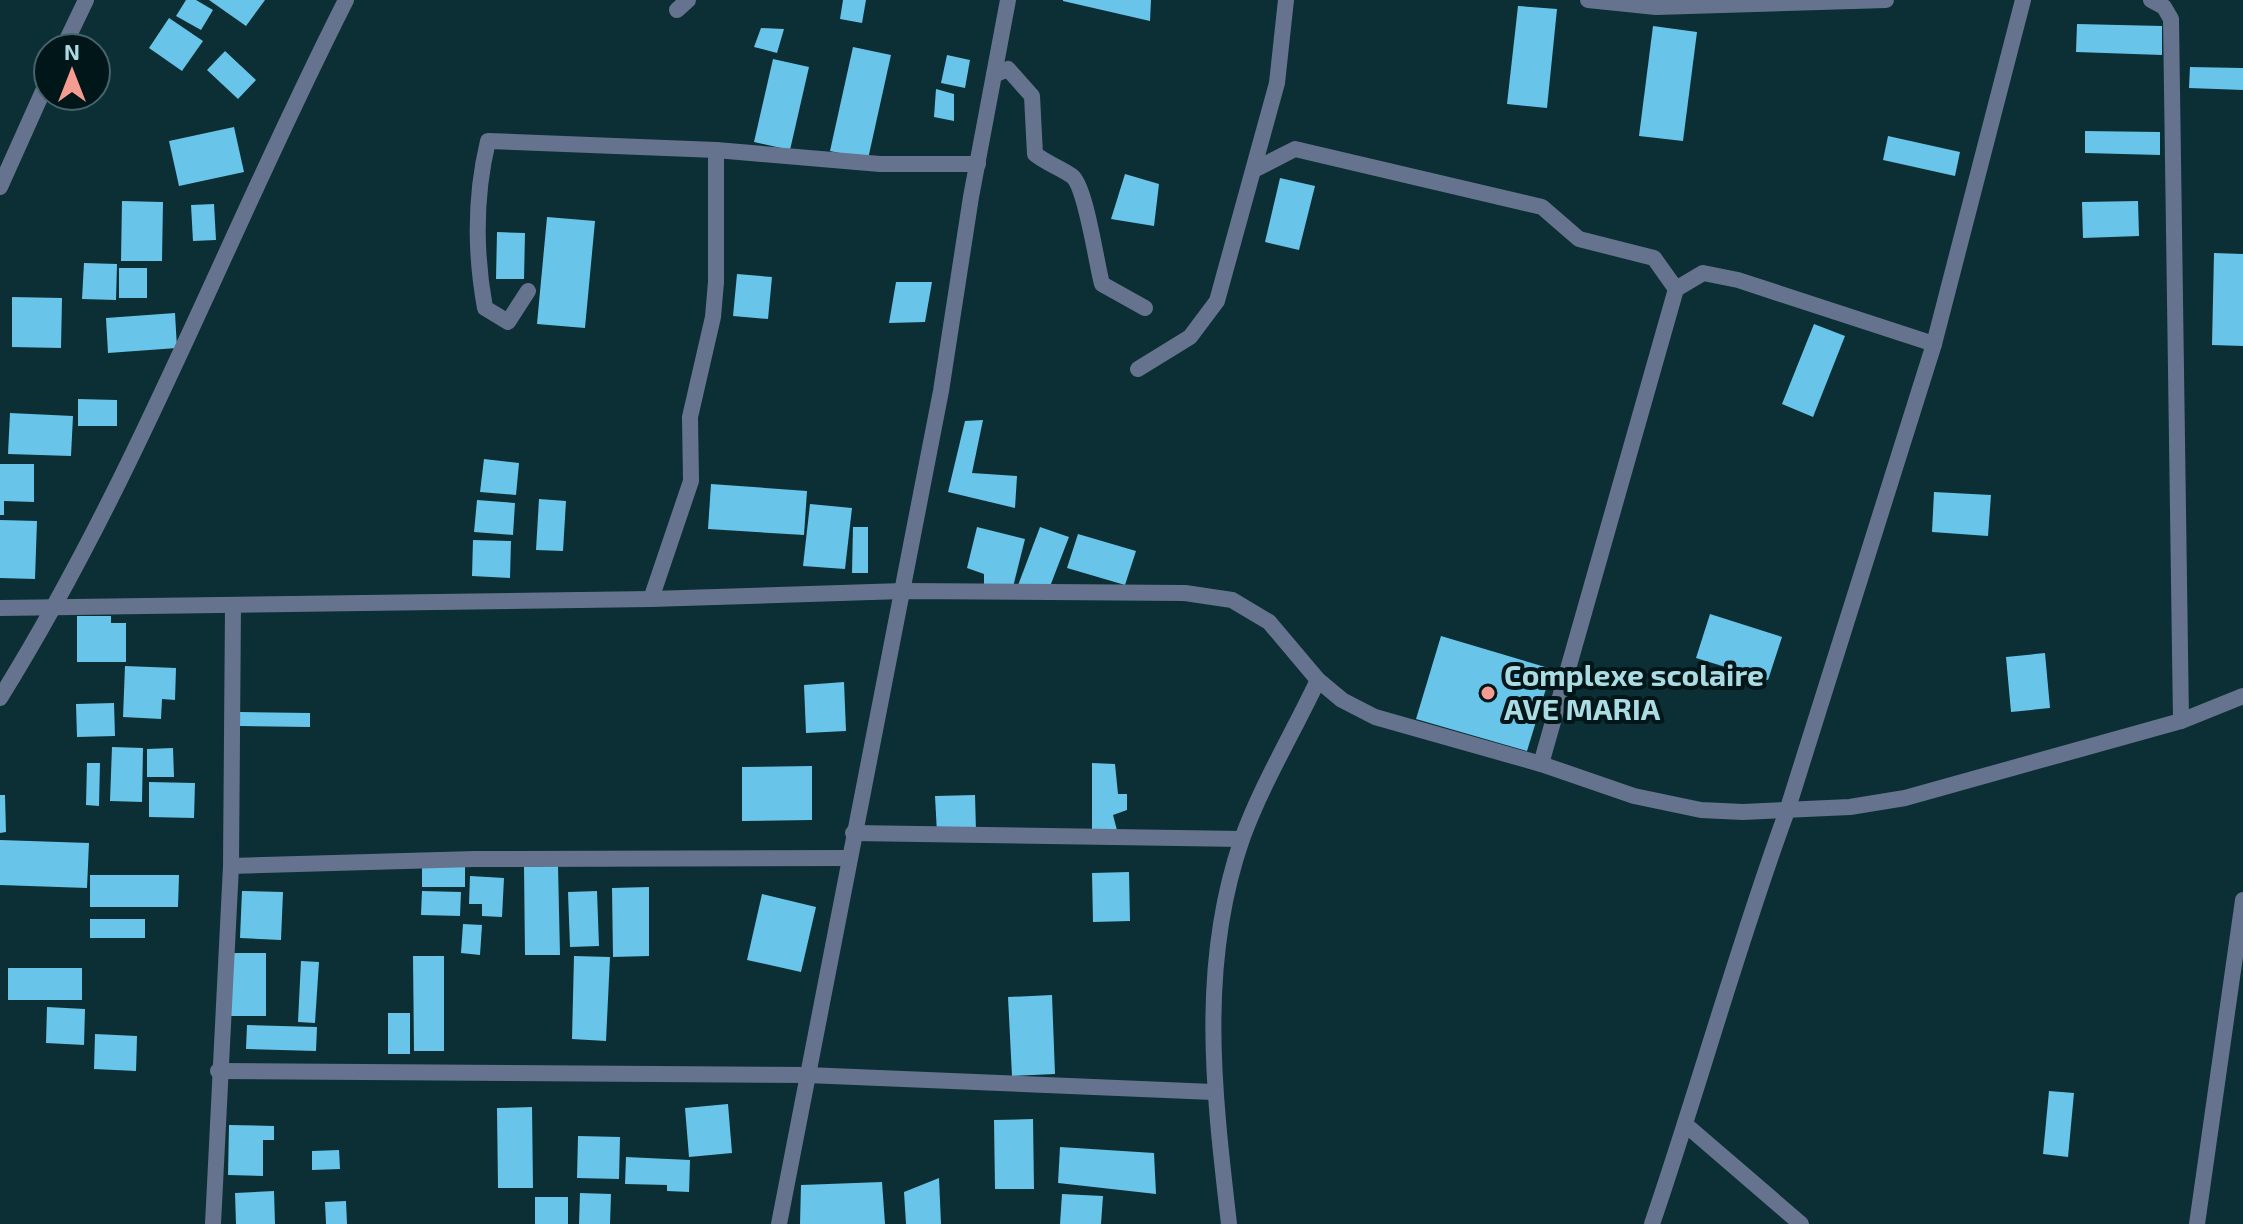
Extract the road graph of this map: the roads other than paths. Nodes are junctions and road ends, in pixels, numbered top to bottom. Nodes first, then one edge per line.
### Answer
1 (86, 0) edge
2 (346, 0) edge
3 (1008, 0) edge
4 (1286, 0) edge
5 (1588, 0) edge
6 (1886, 0) edge
7 (2023, 0) edge
8 (2151, 0) edge
9 (1657, 4) edge
10 (71, 32) edge
11 (994, 75) junction
12 (34, 112) edge
13 (716, 150) junction
14 (978, 164) junction
15 (1256, 169) junction
16 (0, 187) edge
17 (1676, 289) junction
18 (528, 291) dead end
19 (1145, 308) dead end
20 (1934, 344) junction
21 (1138, 369) dead end
22 (903, 591) junction
23 (651, 599) junction
24 (233, 605) junction
25 (0, 608) edge
26 (56, 608) junction
27 (1318, 680) junction
28 (2243, 696) edge
29 (0, 698) edge
30 (2181, 721) junction
31 (1541, 764) junction
32 (1787, 811) junction
33 (853, 833) junction
34 (1242, 839) junction
35 (848, 858) junction
36 (231, 866) junction
37 (2243, 900) edge
38 (218, 1071) junction
39 (807, 1075) junction
40 (1213, 1092) junction
41 (1686, 1125) junction
42 (213, 1224) edge
43 (779, 1224) edge
44 (1229, 1224) edge
45 (1652, 1224) edge
46 (1801, 1224) edge
47 (2197, 1224) edge

1 - 10 street
2 - 26 street
3 - 11 street
4 - 15 street
5 - 9 street
6 - 9 street
7 - 20 street
8 - 30 street
11 - 14 street
11 - 19 street
12 - 16 street
13 - 14 street
13 - 18 street
13 - 23 street
14 - 22 street
15 - 17 street
15 - 21 street
17 - 20 street
17 - 31 street
20 - 32 street
22 - 23 street
22 - 27 street
22 - 33 street
23 - 24 street
24 - 26 street
24 - 36 street
25 - 26 street
26 - 29 street
27 - 31 street
27 - 34 street
28 - 30 street
30 - 32 street
31 - 32 street
32 - 41 street
33 - 34 street
33 - 35 street
34 - 40 street
35 - 36 street
35 - 39 street
36 - 38 street
37 - 47 street
38 - 39 street
38 - 42 street
39 - 40 street
39 - 43 street
40 - 44 street
41 - 45 street
41 - 46 street

